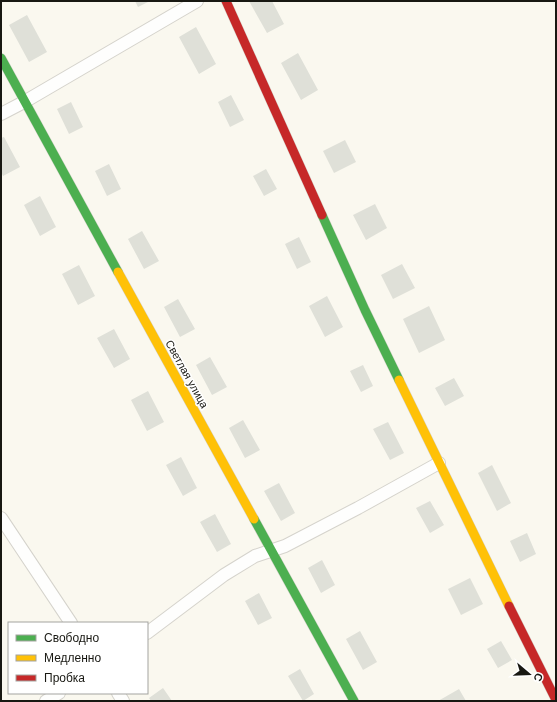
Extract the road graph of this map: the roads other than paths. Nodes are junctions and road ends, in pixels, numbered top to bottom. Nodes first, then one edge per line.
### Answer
1 (197, 1) edge
2 (226, 1) edge
3 (1, 58) edge
4 (24, 102) junction
5 (1, 114) edge
6 (439, 463) junction
7 (1, 518) edge
8 (271, 551) junction
9 (70, 622) edge
10 (148, 632) edge
11 (57, 694) edge
12 (556, 700) edge
13 (46, 701) edge
14 (354, 701) edge

1 - 4 street
2 - 6 street
3 - 4 street, Светлая улица
4 - 5 street
4 - 8 street, Светлая улица
6 - 8 street
6 - 12 street
7 - 9 street
8 - 10 street
8 - 14 street, Светлая улица
11 - 13 street

